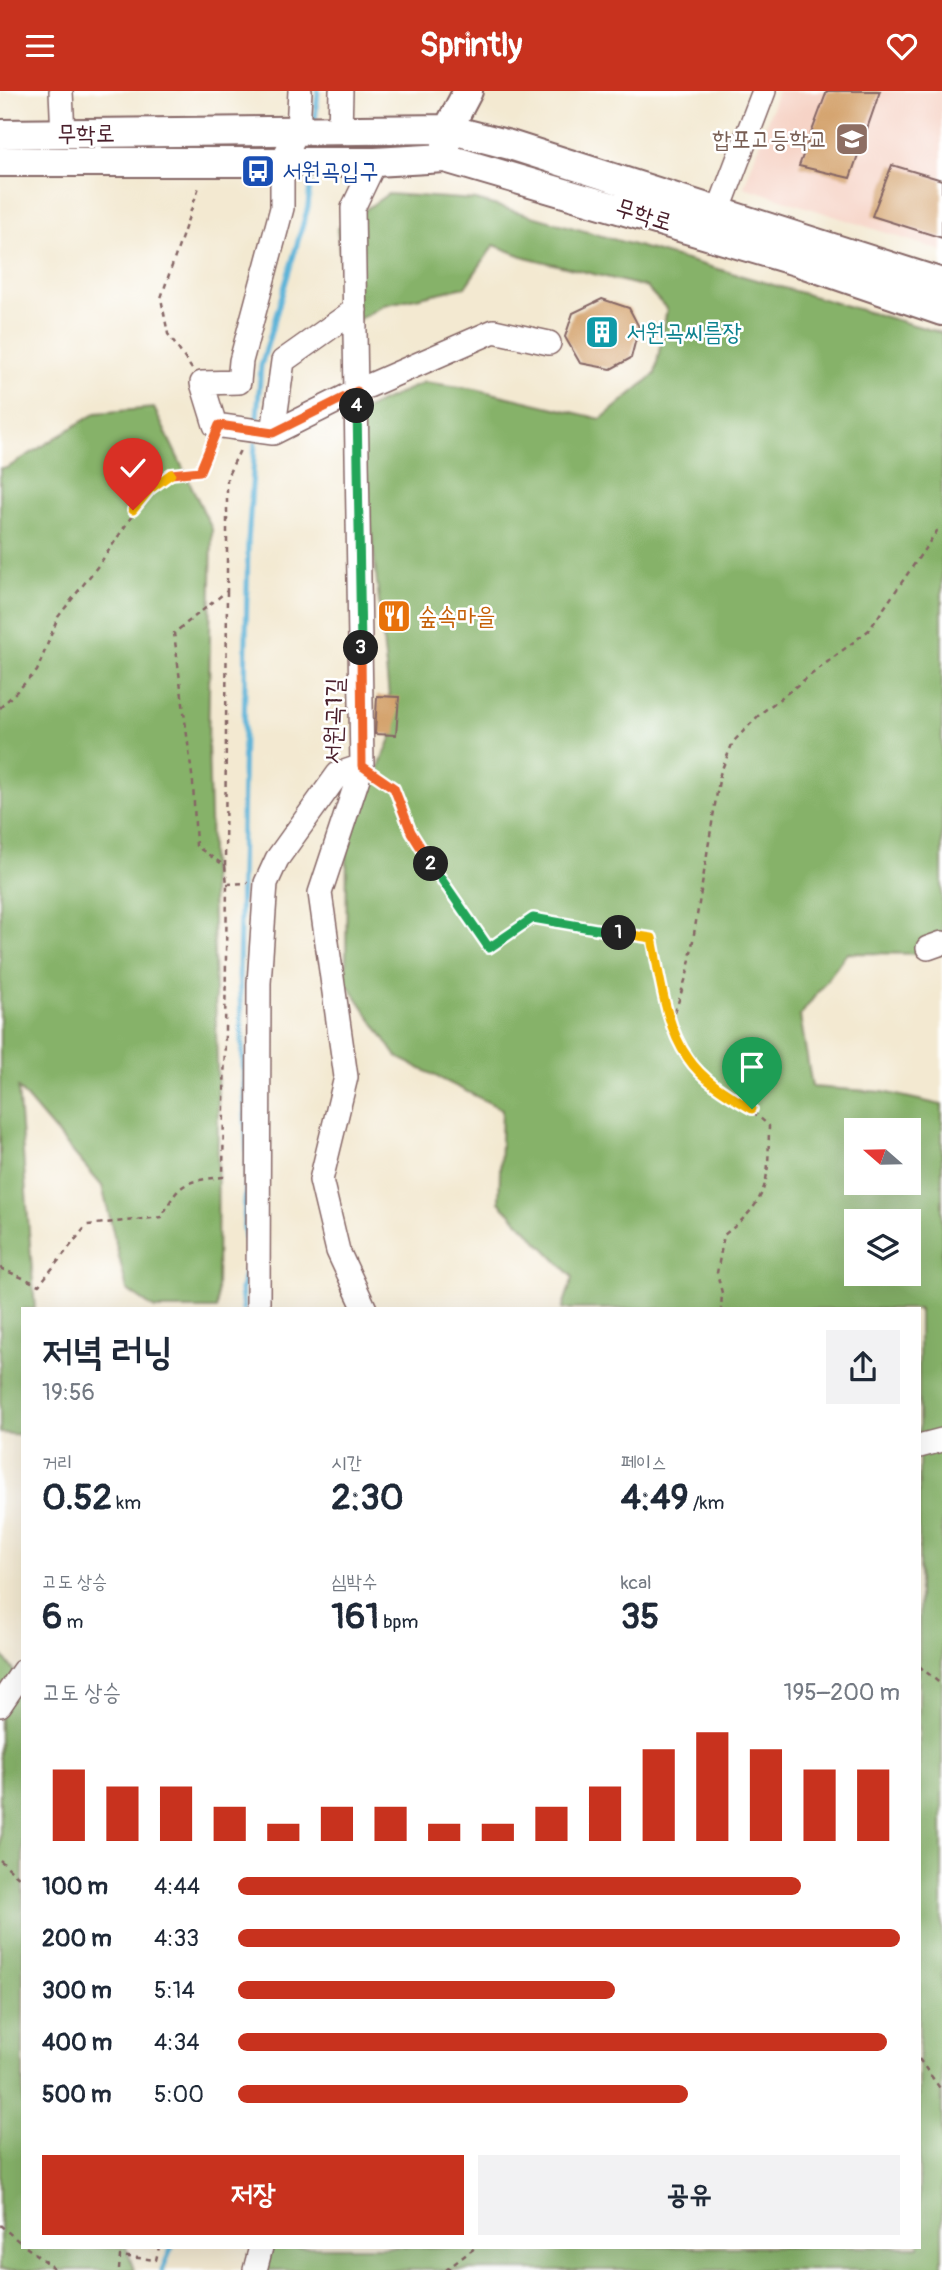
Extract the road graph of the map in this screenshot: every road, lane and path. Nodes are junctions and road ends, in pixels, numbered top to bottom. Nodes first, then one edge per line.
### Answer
1 (61, 91) edge
2 (300, 91) edge
3 (341, 91) edge
4 (468, 91) edge
5 (764, 91) edge
6 (448, 129) junction
7 (298, 130) junction
8 (340, 131) junction
9 (0, 134) edge
10 (63, 135) junction
11 (445, 158) junction
12 (282, 160) junction
13 (184, 161) junction
14 (0, 162) edge
15 (375, 162) junction
16 (718, 212) junction
17 (942, 283) edge
18 (355, 310) junction
19 (942, 311) edge
20 (549, 343) dead end
21 (202, 383) junction
22 (357, 391) junction
23 (219, 425) junction
24 (244, 429) junction
25 (273, 433) junction
26 (942, 531) edge
27 (227, 591) junction
28 (0, 708) edge
29 (362, 766) junction
30 (225, 866) junction
31 (257, 883) dead end
32 (227, 884) junction
33 (672, 1022) junction
34 (0, 1268) edge
35 (258, 1307) edge
36 (364, 1307) edge
37 (721, 1307) edge
38 (942, 1440) edge
39 (921, 1445) edge
40 (921, 1668) edge
41 (21, 1674) edge
42 (942, 1685) edge
43 (0, 1705) edge
44 (0, 1860) edge
45 (21, 1879) edge
46 (921, 2062) edge
47 (942, 2091) edge
48 (0, 2225) edge
49 (21, 2243) edge
50 (28, 2249) edge
51 (159, 2249) edge
52 (260, 2249) edge
53 (473, 2249) edge
54 (55, 2270) edge
55 (119, 2270) edge
56 (255, 2270) edge
57 (446, 2270) edge

1 - 10 street
2 - 7 street
3 - 8 street
4 - 6 main road
5 - 16 street
6 - 8 main road, 무학로
6 - 11 main road
6 - 16 main road, 무학로
7 - 8 main road, 무학로
7 - 10 main road, 무학로
7 - 12 street
9 - 10 main road, 무학로
11 - 15 main road, 무학로
11 - 19 main road, 무학로
12 - 13 main road, 무학로
12 - 15 main road, 무학로
12 - 21 street
13 - 14 main road, 무학로
13 - 21 path
15 - 18 street, 서원곡1길
16 - 17 main road, 무학로
18 - 22 street, 서원곡1길
18 - 25 street
20 - 22 street
21 - 23 street
22 - 25 street
22 - 29 street, 서원곡1길
23 - 24 street
23 - 28 path
24 - 25 street
24 - 27 path
26 - 33 path
27 - 30 path
27 - 30 path
29 - 33 path
29 - 35 street
29 - 36 street, 서원곡1길
30 - 32 path
31 - 32 path
32 - 34 path
33 - 37 path
38 - 39 street
40 - 42 path
41 - 43 street
44 - 45 path
46 - 47 path
48 - 49 path
50 - 54 path
51 - 55 path
52 - 56 street
53 - 57 path

